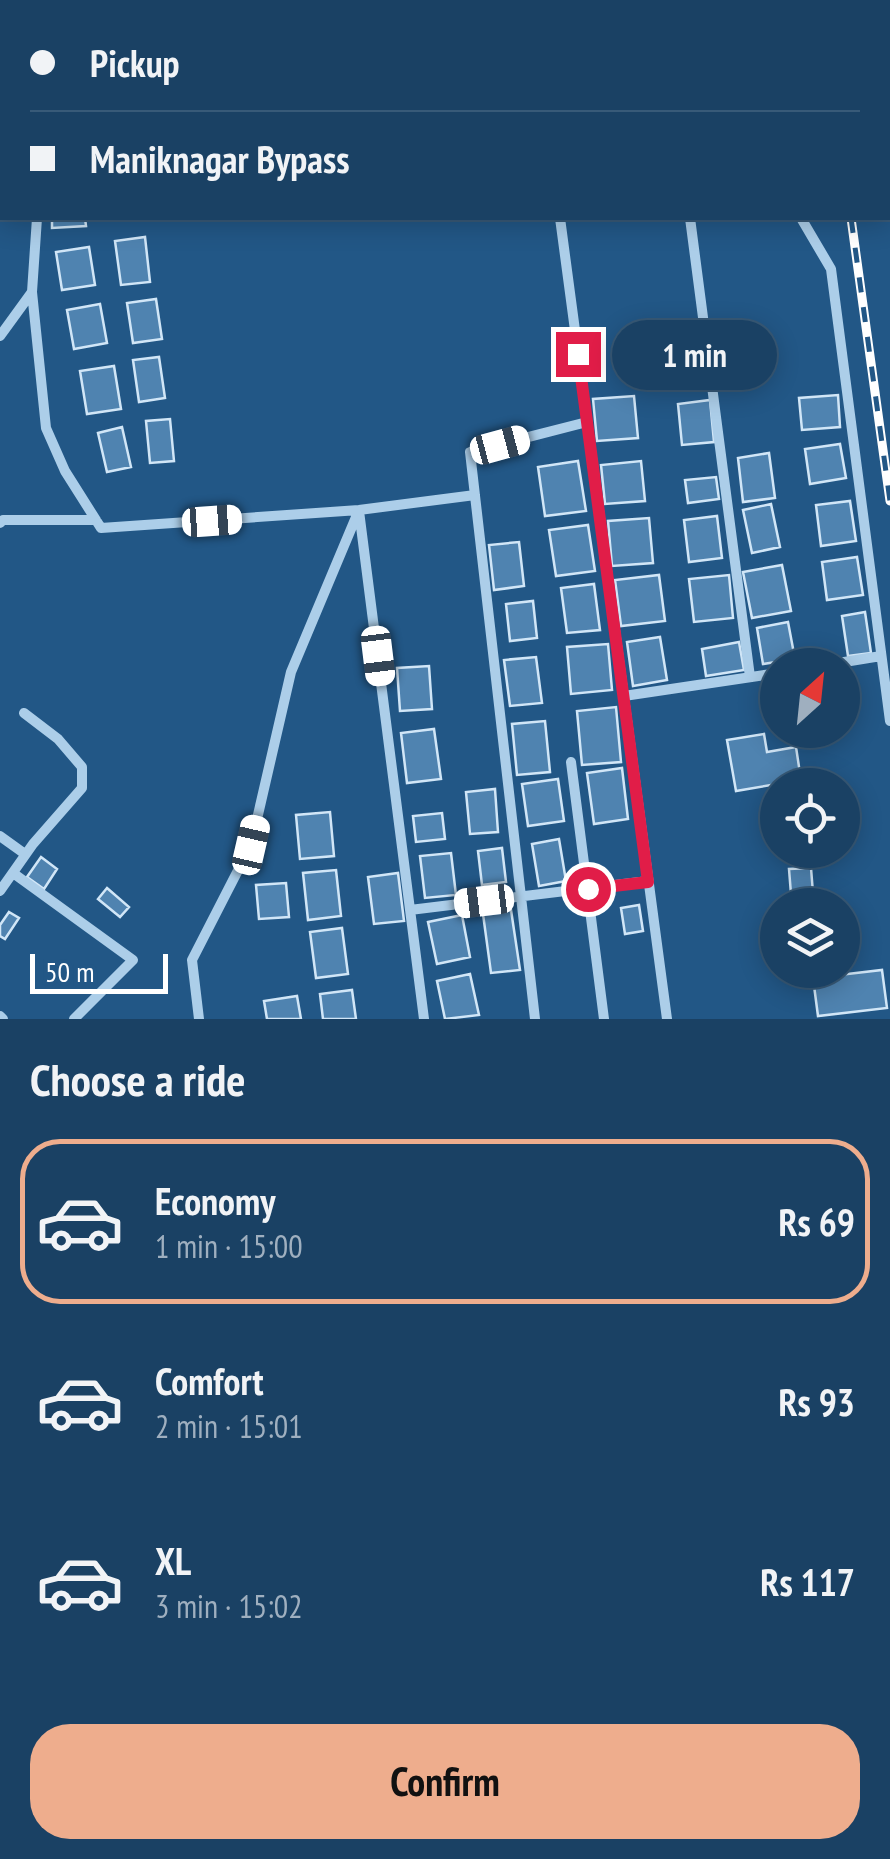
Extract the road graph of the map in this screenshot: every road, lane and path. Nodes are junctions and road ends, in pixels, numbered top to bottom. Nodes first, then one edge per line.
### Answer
1 (36, 220) edge
2 (560, 220) edge
3 (690, 220) edge
4 (802, 220) edge
5 (32, 292) junction
6 (0, 336) edge
7 (587, 422) junction
8 (475, 495) junction
9 (359, 510) junction
10 (96, 520) junction
11 (0, 523) edge
12 (881, 656) junction
13 (860, 659) edge
14 (760, 675) edge
15 (750, 677) junction
16 (624, 696) junction
17 (24, 713) dead end
18 (890, 721) edge
19 (571, 762) dead end
20 (0, 836) edge
21 (26, 854) junction
22 (13, 873) junction
23 (648, 882) junction
24 (588, 889) junction
25 (0, 891) edge
26 (521, 897) junction
27 (410, 910) junction
28 (74, 1019) edge
29 (199, 1019) edge
30 (424, 1019) edge
31 (535, 1019) edge
32 (604, 1019) edge
33 (667, 1019) edge

1 - 5 street
2 - 7 street
3 - 15 street
4 - 12 street
5 - 6 street
5 - 10 street
7 - 8 street
7 - 16 street
8 - 9 street
8 - 26 street
9 - 10 street
9 - 27 street
9 - 29 street
10 - 11 street
12 - 13 street
12 - 18 street
14 - 15 street
15 - 16 street
16 - 23 street
17 - 21 street
19 - 24 street
20 - 21 street
21 - 22 street
22 - 25 street
22 - 28 street
23 - 24 street
23 - 33 street
24 - 26 street
24 - 32 street
26 - 27 street
26 - 31 street
27 - 30 street

